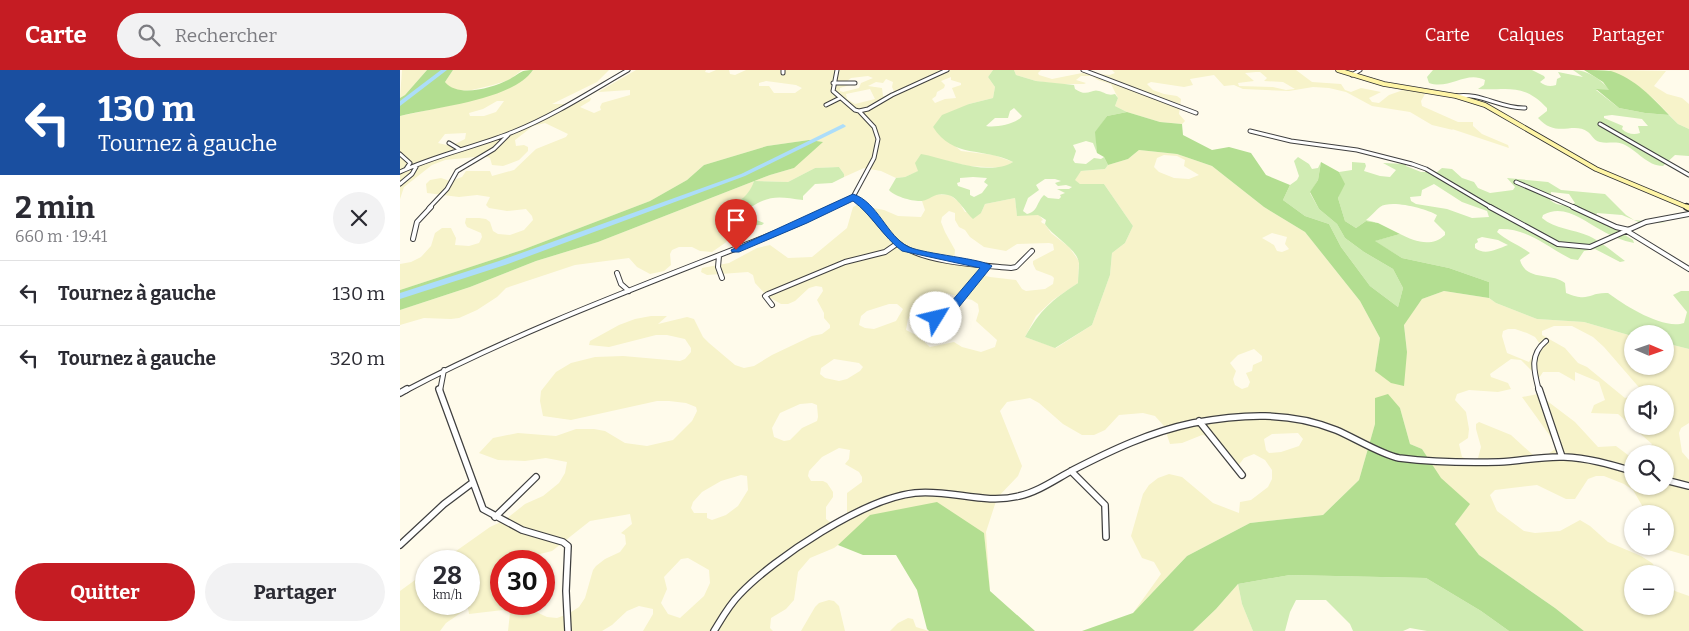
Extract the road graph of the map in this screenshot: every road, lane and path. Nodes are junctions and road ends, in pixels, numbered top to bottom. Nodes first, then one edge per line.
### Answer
1 (628, 70) edge
2 (837, 70) edge
3 (947, 70) edge
4 (1083, 70) edge
5 (1338, 70) edge
6 (1360, 70) edge
7 (1352, 75) junction
8 (855, 82) dead end
9 (833, 83) junction
10 (1456, 96) junction
11 (840, 98) junction
12 (826, 105) dead end
13 (1525, 108) dead end
14 (860, 111) junction
15 (1196, 113) dead end
16 (1600, 124) dead end
17 (1250, 131) dead end
18 (509, 133) junction
19 (449, 143) dead end
20 (459, 149) junction
21 (400, 154) edge
22 (416, 166) junction
23 (406, 169) junction
24 (400, 172) edge
25 (1689, 175) edge
26 (1516, 182) dead end
27 (400, 184) edge
28 (853, 197) junction
29 (1689, 208) edge
30 (1689, 214) edge
31 (1629, 231) junction
32 (413, 239) dead end
33 (898, 244) junction
34 (1032, 251) dead end
35 (719, 256) junction
36 (987, 266) junction
37 (1689, 269) edge
38 (617, 273) dead end
39 (722, 278) dead end
40 (630, 291) junction
41 (772, 306) dead end
42 (936, 318) dead end
43 (1546, 341) dead end
44 (444, 370) junction
45 (400, 393) edge
46 (1199, 421) junction
47 (1562, 457) junction
48 (1624, 469) edge
49 (1071, 471) junction
50 (1242, 475) dead end
51 (536, 476) dead end
52 (1674, 482) edge
53 (472, 483) junction
54 (1689, 486) edge
55 (495, 517) junction
56 (1106, 537) dead end
57 (400, 545) edge
58 (568, 631) edge
59 (714, 631) edge

1 - 18 street
2 - 9 street
3 - 14 street
4 - 15 street
5 - 7 main road
6 - 7 street
7 - 10 main road
8 - 9 street
9 - 11 street
10 - 13 street
10 - 29 main road
11 - 12 street
11 - 14 street
14 - 28 street
16 - 25 street
17 - 31 street
18 - 20 street
18 - 32 street
19 - 20 street
20 - 22 street
21 - 23 street
22 - 23 street
22 - 27 street
23 - 24 street
26 - 31 street
28 - 33 street
28 - 35 street
30 - 31 street
31 - 37 street
33 - 36 street
33 - 41 street
34 - 36 street
35 - 39 street
35 - 40 street
36 - 42 street
38 - 40 street
40 - 44 street
43 - 47 street
44 - 45 street
44 - 53 street
46 - 47 street
46 - 49 street
46 - 50 street
47 - 48 street
49 - 56 street
49 - 59 street
51 - 55 street
52 - 54 street
53 - 55 street
53 - 57 street
55 - 58 street

